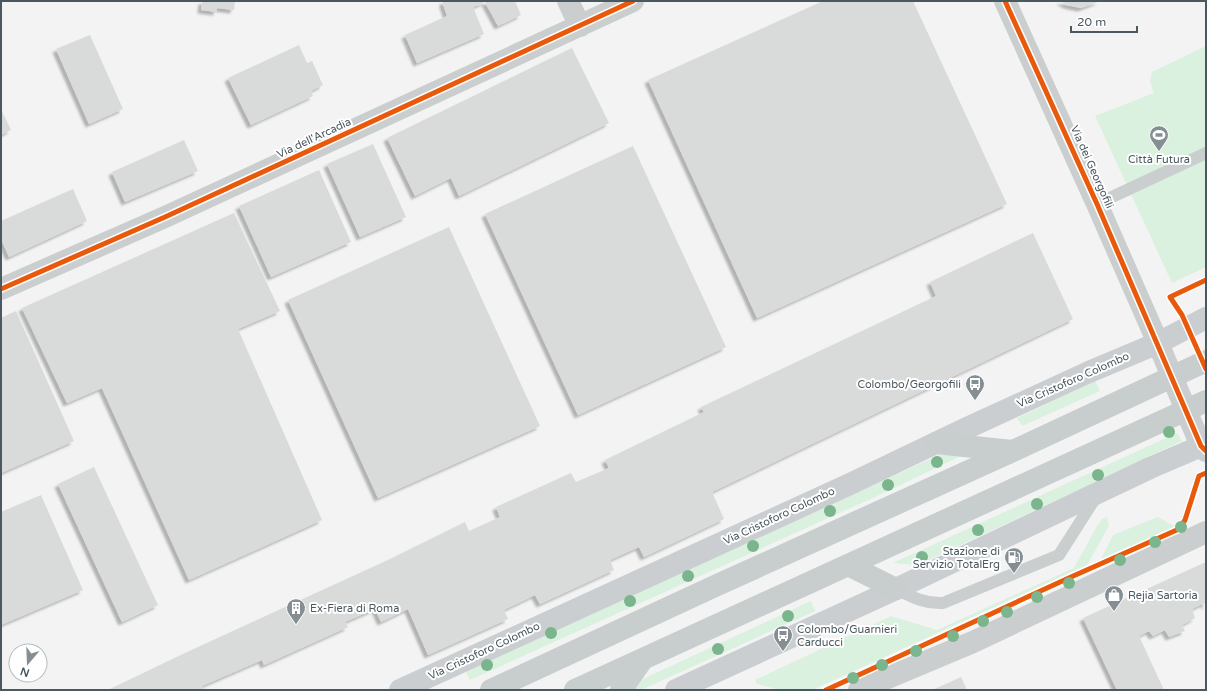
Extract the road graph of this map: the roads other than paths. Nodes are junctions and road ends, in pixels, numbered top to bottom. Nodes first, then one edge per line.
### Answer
1 (568, 1) edge
2 (633, 1) edge
3 (1005, 1) edge
4 (580, 26) junction
5 (1206, 153) edge
6 (1098, 204) junction
7 (1, 289) edge
8 (1206, 318) edge
9 (1158, 343) junction
10 (1206, 362) edge
11 (1172, 377) junction
12 (1206, 401) edge
13 (1186, 410) junction
14 (936, 443) junction
15 (1204, 447) edge
16 (1013, 451) junction
17 (1098, 494) junction
18 (1206, 532) edge
19 (848, 565) junction
20 (896, 589) junction
21 (643, 658) junction
22 (421, 685) edge
23 (400, 690) edge
24 (491, 690) edge
25 (575, 690) edge
26 (621, 690) edge
27 (676, 690) edge
28 (859, 690) edge

1 - 4 street
2 - 4 street, Via dell'Arcadia
3 - 6 street, Via dei Georgofili
4 - 7 street, Via dell'Arcadia
5 - 6 lane
6 - 9 street, Via dei Georgofili
8 - 9 main road, Via Cristoforo Colombo
9 - 11 main road
9 - 14 main road, Via Cristoforo Colombo
10 - 11 main road
11 - 13 main road
11 - 16 main road
12 - 13 main road
13 - 15 main road
13 - 19 main road
14 - 16 main road
14 - 22 main road, Via Cristoforo Colombo
15 - 17 main road
16 - 24 main road
17 - 20 main road
17 - 20 lane
18 - 28 street
19 - 20 main road
19 - 21 main road
20 - 27 main road
21 - 25 main road
21 - 26 main road
22 - 23 main road, Via Cristoforo Colombo

